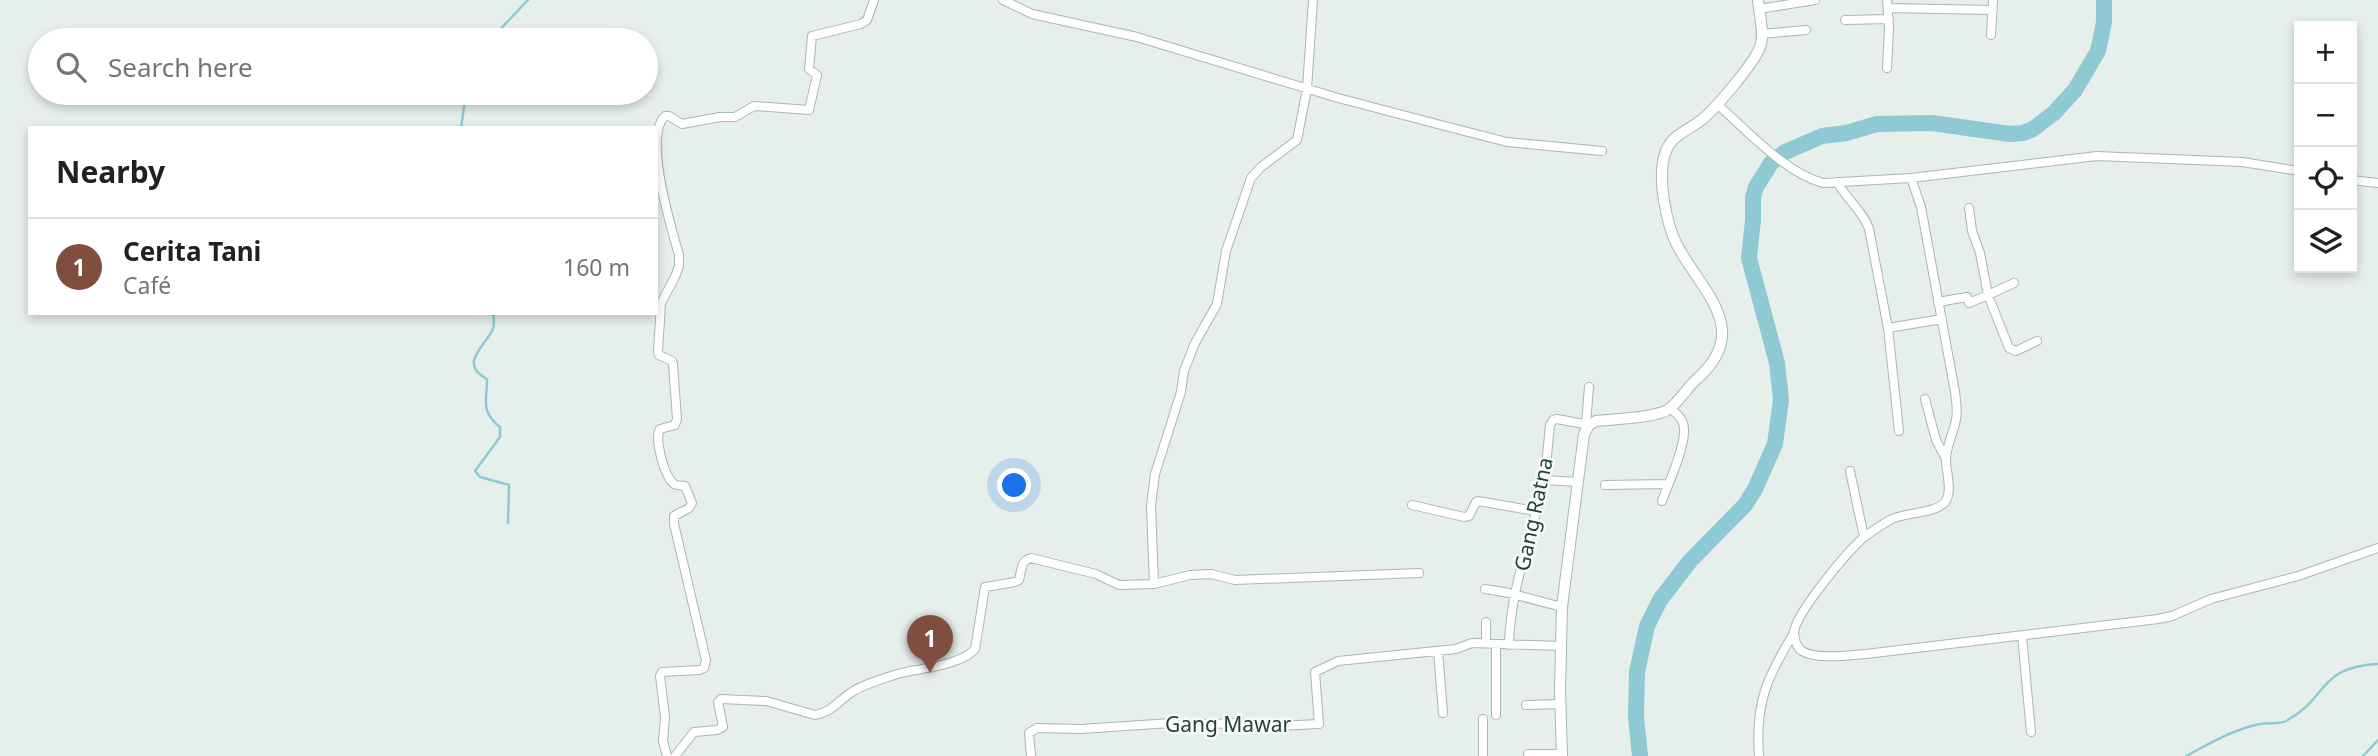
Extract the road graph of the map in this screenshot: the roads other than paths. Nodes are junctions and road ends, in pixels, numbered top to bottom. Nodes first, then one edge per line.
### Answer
1 (874, 0) edge
2 (1003, 0) edge
3 (1313, 0) edge
4 (1815, 0) edge
5 (1993, 0) edge
6 (1888, 4) edge
7 (1759, 5) edge
8 (1993, 10) junction
9 (1889, 19) junction
10 (1845, 20) dead end
11 (1806, 30) dead end
12 (1761, 34) junction
13 (1991, 35) dead end
14 (1886, 68) dead end
15 (1307, 89) junction
16 (1718, 105) junction
17 (1602, 151) dead end
18 (2294, 170) edge
19 (1911, 178) junction
20 (2357, 181) edge
21 (1837, 182) junction
22 (2378, 183) edge
23 (1969, 208) dead end
24 (2014, 283) dead end
25 (1988, 295) junction
26 (1938, 302) junction
27 (1942, 319) junction
28 (1888, 327) junction
29 (2037, 341) dead end
30 (1589, 387) dead end
31 (1925, 399) dead end
32 (1671, 408) junction
33 (1587, 424) junction
34 (1899, 431) dead end
35 (1945, 457) junction
36 (1850, 471) dead end
37 (1544, 480) junction
38 (1578, 482) junction
39 (1668, 484) junction
40 (1605, 485) dead end
41 (1662, 501) dead end
42 (1412, 505) dead end
43 (1535, 512) junction
44 (1864, 537) junction
45 (2378, 548) edge
46 (1419, 573) dead end
47 (1154, 584) junction
48 (1485, 589) dead end
49 (1515, 595) junction
50 (1562, 607) junction
51 (1486, 622) dead end
52 (1794, 633) junction
53 (2022, 636) junction
54 (1486, 643) junction
55 (1496, 645) junction
56 (1509, 645) junction
57 (1560, 646) junction
58 (1438, 650) junction
59 (1560, 704) junction
60 (1526, 705) dead end
61 (1443, 713) dead end
62 (1496, 715) dead end
63 (1483, 719) dead end
64 (2031, 732) dead end
65 (1528, 754) dead end
66 (1562, 755) edge
67 (667, 756) edge
68 (675, 756) edge
69 (1031, 756) edge
70 (1483, 756) edge
71 (1759, 756) edge

1 - 67 street
2 - 15 street
3 - 15 street
4 - 7 street
5 - 8 street
6 - 8 street
6 - 9 street
7 - 12 street
8 - 13 street
9 - 10 street
9 - 14 street
11 - 12 street
12 - 16 street
15 - 17 street
15 - 47 street
16 - 21 street
16 - 32 street
18 - 19 street
19 - 21 street
19 - 26 street
20 - 22 street
21 - 28 street
23 - 25 street
24 - 25 street
25 - 26 street
25 - 29 street
26 - 27 street
27 - 28 street
27 - 35 street
28 - 34 street
30 - 33 street
31 - 35 street
32 - 33 street
32 - 39 street
33 - 37 street, Gang Ratna
33 - 38 street
35 - 44 street
36 - 44 street
37 - 38 street
37 - 43 street, Gang Ratna
38 - 50 street
39 - 40 street
39 - 41 street
42 - 43 street
43 - 49 street, Gang Ratna
44 - 52 street
45 - 53 street
46 - 47 street
47 - 68 street
48 - 49 street
49 - 50 street
49 - 56 street, Gang Ratna
50 - 57 street
51 - 54 street
52 - 53 street
52 - 71 street
53 - 64 street
54 - 55 street, Gang Mawar
54 - 58 street, Gang Mawar
55 - 56 street, Gang Mawar
55 - 62 street
56 - 57 street, Gang Mawar
57 - 59 street
58 - 61 street
58 - 69 street, Gang Mawar
59 - 60 street
59 - 66 street
63 - 70 street
65 - 66 street

